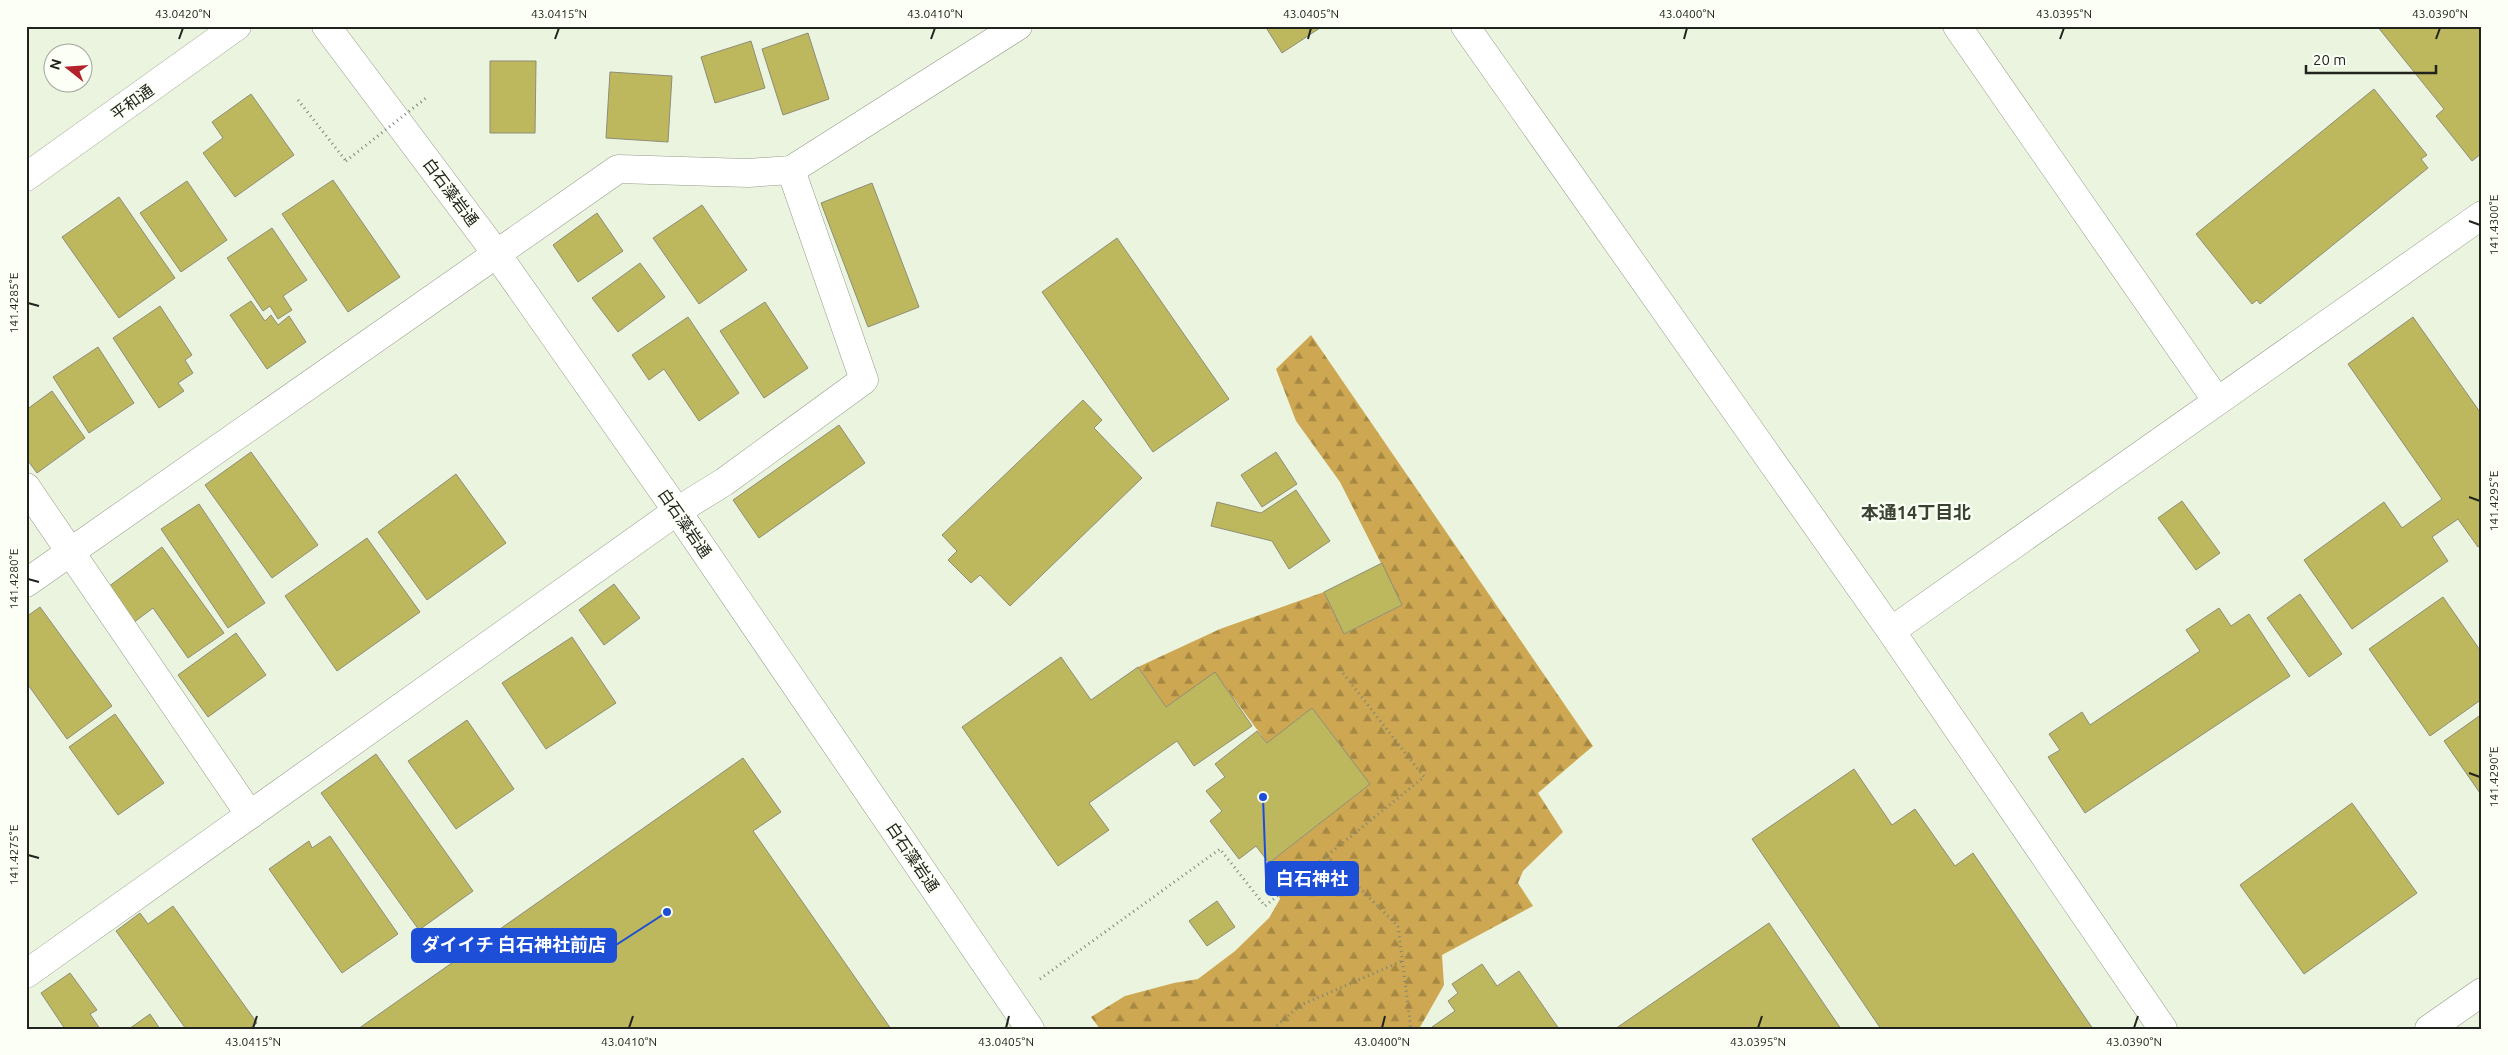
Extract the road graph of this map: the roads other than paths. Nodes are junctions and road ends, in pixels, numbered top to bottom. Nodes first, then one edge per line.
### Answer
1 (237, 26) edge
2 (326, 26) edge
3 (1018, 26) edge
4 (1465, 26) edge
5 (1957, 26) edge
6 (791, 170) junction
7 (26, 177) edge
8 (2482, 215) edge
9 (496, 253) junction
10 (2217, 401) junction
11 (26, 487) edge
12 (677, 511) junction
13 (70, 551) junction
14 (26, 583) edge
15 (1891, 631) junction
16 (250, 815) junction
17 (26, 974) edge
18 (2482, 992) edge
19 (1030, 1029) edge
20 (2163, 1029) edge
21 (2429, 1029) edge

1 - 7 main road, 平和通
2 - 9 main road, 白石藻岩通
3 - 6 main road
4 - 15 main road
5 - 10 main road
6 - 9 main road
6 - 12 main road
8 - 10 main road
9 - 12 main road, 白石藻岩通
9 - 13 main road
10 - 15 main road
11 - 13 main road
12 - 16 main road
12 - 19 main road, 白石藻岩通
13 - 14 main road
13 - 16 main road
15 - 20 main road
16 - 17 main road
18 - 21 main road

